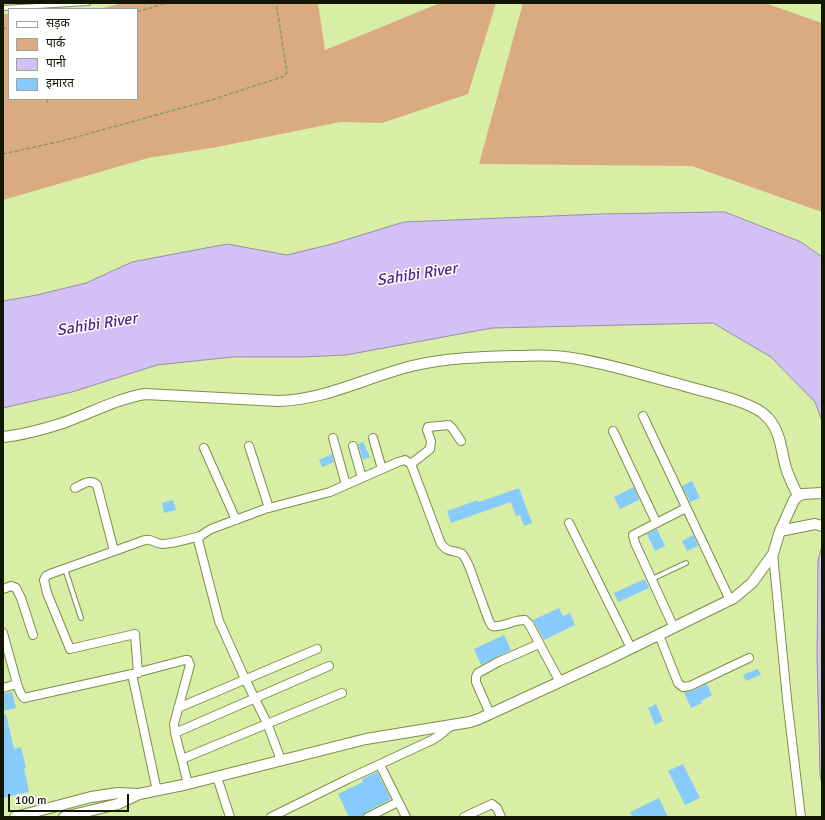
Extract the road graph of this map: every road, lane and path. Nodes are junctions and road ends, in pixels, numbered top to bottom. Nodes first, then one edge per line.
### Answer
1 (88, 3) edge
2 (166, 3) edge
3 (276, 3) edge
4 (3, 8) edge
5 (138, 12) edge
6 (3, 29) edge
7 (47, 100) edge
8 (48, 106) dead end
9 (3, 154) edge
10 (643, 416) dead end
11 (613, 431) dead end
12 (3, 437) edge
13 (332, 438) dead end
14 (373, 438) dead end
15 (461, 441) dead end
16 (249, 446) dead end
17 (353, 446) dead end
18 (204, 448) dead end
19 (411, 464) junction
20 (382, 469) junction
21 (362, 478) junction
22 (346, 485) junction
23 (75, 488) dead end
24 (820, 493) edge
25 (798, 496) junction
26 (269, 508) junction
27 (686, 508) junction
28 (236, 520) junction
29 (656, 522) junction
30 (569, 523) dead end
31 (822, 526) edge
32 (780, 531) junction
33 (200, 536) junction
34 (114, 550) junction
35 (773, 554) junction
36 (686, 563) dead end
37 (65, 568) junction
38 (652, 580) junction
39 (3, 588) edge
40 (730, 600) junction
41 (81, 618) dead end
42 (674, 628) junction
43 (3, 633) edge
44 (33, 635) dead end
45 (658, 635) junction
46 (539, 644) junction
47 (630, 648) junction
48 (317, 649) dead end
49 (749, 658) dead end
50 (329, 666) dead end
51 (135, 673) junction
52 (245, 679) junction
53 (560, 682) junction
54 (17, 684) junction
55 (3, 688) edge
56 (342, 692) dead end
57 (255, 699) junction
58 (178, 708) junction
59 (490, 714) junction
60 (266, 723) junction
61 (452, 725) junction
62 (175, 733) junction
63 (182, 759) junction
64 (281, 760) junction
65 (380, 765) junction
66 (217, 777) junction
67 (188, 784) junction
68 (157, 791) junction
69 (139, 794) junction
70 (70, 802) junction
71 (398, 802) junction
72 (71, 816) edge
73 (15, 817) edge
74 (230, 817) edge
75 (272, 817) edge
76 (368, 817) edge
77 (406, 817) edge
78 (464, 817) edge
79 (501, 817) edge
80 (802, 817) edge

1 - 4 lane
2 - 5 path
3 - 9 path
4 - 6 path
7 - 8 path
10 - 27 street
11 - 29 street
12 - 25 street
13 - 22 street
14 - 20 street
15 - 19 street
16 - 26 street
17 - 21 street
18 - 28 street
19 - 20 street
19 - 46 street
20 - 21 street
21 - 22 street
22 - 26 street
23 - 34 street
24 - 25 street
25 - 32 street
26 - 28 street
27 - 29 street
27 - 40 street
28 - 33 street
29 - 38 street
30 - 47 street
31 - 32 street
32 - 35 street
33 - 34 street
33 - 52 street
34 - 37 street
35 - 40 street
35 - 80 street
36 - 38 lane
37 - 41 lane
37 - 51 street
38 - 42 street
39 - 44 street
40 - 42 street
42 - 45 street
43 - 54 street
45 - 47 street
45 - 49 street
46 - 53 street
46 - 59 street
47 - 53 street
48 - 52 street
50 - 57 street
51 - 54 street
51 - 58 street
51 - 68 street
52 - 57 street
52 - 58 street
53 - 59 street
54 - 55 street
56 - 60 street
57 - 60 street
57 - 62 street
58 - 62 street
59 - 61 street
60 - 63 street
60 - 64 street
61 - 64 street
61 - 65 street
62 - 63 street
63 - 67 street
64 - 66 street
65 - 71 street
65 - 75 street
66 - 67 street
66 - 74 street
67 - 68 street
68 - 69 street
69 - 70 street
69 - 72 street
70 - 72 street
70 - 73 street
71 - 76 street
71 - 77 street
78 - 79 street

